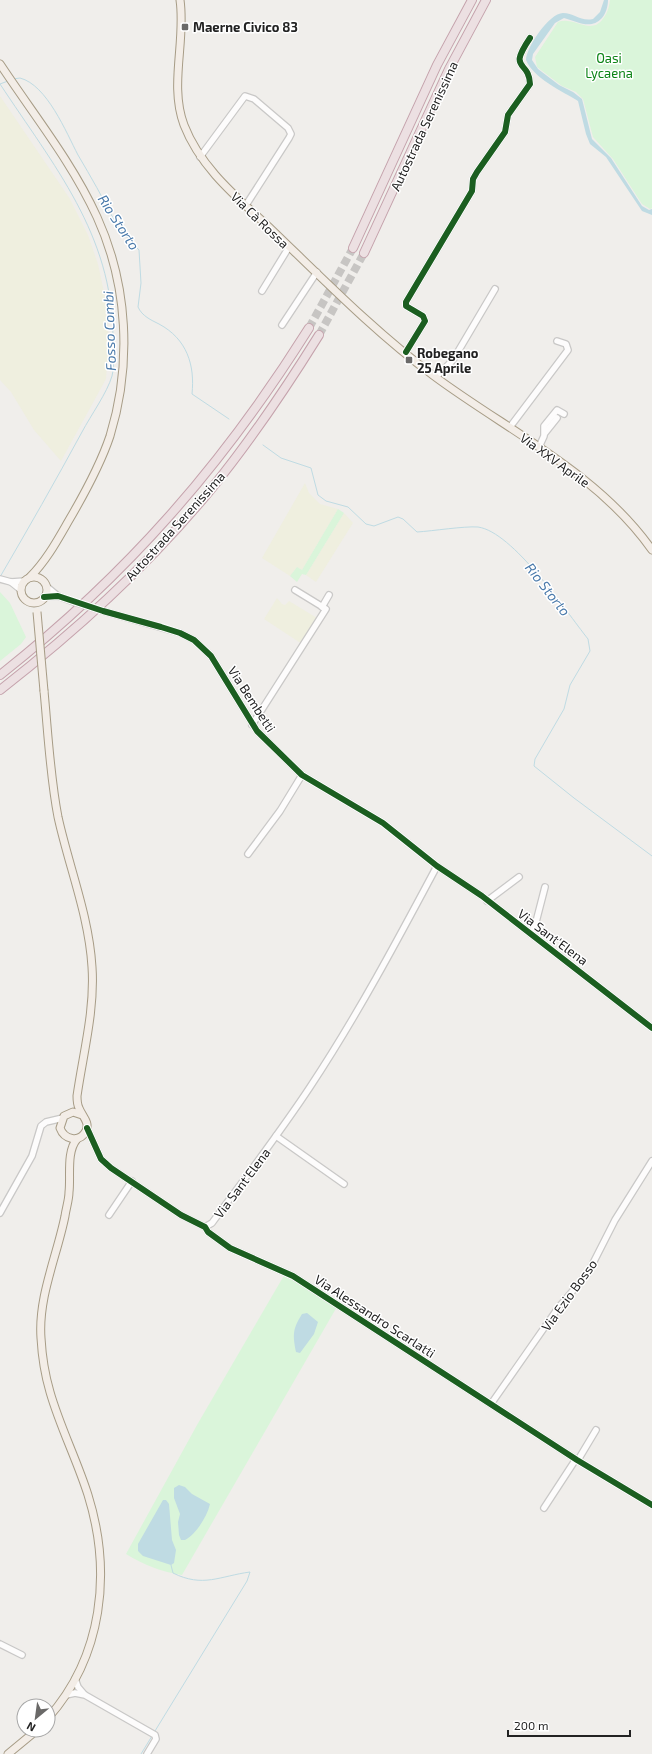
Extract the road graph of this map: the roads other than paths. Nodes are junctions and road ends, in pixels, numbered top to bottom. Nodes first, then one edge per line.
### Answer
1 (180, 0) edge
2 (472, 0) edge
3 (486, 0) edge
4 (530, 38) dead end
5 (1, 65) edge
6 (200, 157) junction
7 (244, 205) junction
8 (289, 247) junction
9 (353, 248) tunnel mouth
10 (364, 253) tunnel mouth
11 (317, 272) junction
12 (495, 289) dead end
13 (262, 290) dead end
14 (282, 325) dead end
15 (309, 328) tunnel mouth
16 (319, 335) tunnel mouth
17 (557, 341) dead end
18 (406, 352) junction
19 (436, 377) junction
20 (446, 384) joint
21 (564, 414) dead end
22 (557, 418) dead end
23 (510, 427) junction
24 (545, 433) junction
25 (539, 447) junction
26 (652, 550) edge
27 (44, 563) junction
28 (2, 579) edge
29 (28, 579) junction
30 (11, 582) junction
31 (45, 584) junction
32 (21, 590) junction
33 (295, 590) dead end
34 (58, 596) junction
35 (329, 596) dead end
36 (42, 598) junction
37 (30, 602) junction
38 (322, 607) junction
39 (37, 612) junction
40 (0, 675) edge
41 (0, 690) edge
42 (252, 725) junction
43 (302, 775) junction
44 (248, 854) dead end
45 (437, 866) junction
46 (519, 877) dead end
47 (545, 887) dead end
48 (487, 901) junction
49 (531, 934) junction
50 (652, 1028) edge
51 (77, 1096) junction
52 (82, 1115) junction
53 (65, 1116) junction
54 (49, 1121) junction
55 (60, 1128) junction
56 (87, 1128) junction
57 (66, 1136) junction
58 (276, 1136) junction
59 (79, 1138) junction
60 (94, 1142) junction
61 (70, 1160) junction
62 (652, 1161) edge
63 (132, 1181) junction
64 (344, 1184) dead end
65 (0, 1213) edge
66 (109, 1215) dead end
67 (205, 1227) junction
68 (492, 1404) junction
69 (596, 1430) dead end
70 (577, 1459) junction
71 (652, 1505) edge
72 (544, 1508) dead end
73 (0, 1644) edge
74 (22, 1656) dead end
75 (76, 1679) junction
76 (66, 1695) junction
77 (85, 1695) junction
78 (56, 1708) edge
79 (27, 1738) edge
80 (8, 1754) edge
81 (147, 1754) edge

1 - 6 main road, Via Cà Rossa
2 - 9 highway, Autostrada Serenissima
3 - 10 highway, Autostrada Serenissima
4 - 18 street
5 - 27 main road
6 - 7 main road, Via Cà Rossa
6 - 7 street
7 - 8 main road, Via Cà Rossa
8 - 11 main road, Via Cà Rossa
8 - 13 street
11 - 14 street
11 - 18 main road, Via Cà Rossa
12 - 19 street
15 - 40 highway, Autostrada Serenissima
16 - 41 highway, Autostrada Serenissima
17 - 23 street
18 - 19 main road, Via Cà Rossa
19 - 20 main road, Via Cà Rossa
20 - 23 main road, Via XXV Aprile
21 - 24 street
22 - 24 street
23 - 25 main road, Via XXV Aprile
24 - 25 street
25 - 26 main road, Via XXV Aprile
27 - 29 main road
27 - 31 main road
28 - 30 street
29 - 30 street
29 - 31 main road
29 - 32 main road
30 - 32 street
31 - 34 street
31 - 36 main road
32 - 37 main road
33 - 38 street
34 - 36 street
34 - 42 street, Via Bembetti, bridge
35 - 38 street
36 - 37 main road
36 - 39 main road
37 - 39 main road
38 - 42 street
39 - 51 main road, bridge
42 - 43 street, Via Bembetti
43 - 44 street
43 - 45 street, Via Bembetti
45 - 48 street, Via Sant'Elena
45 - 58 street, Via Sant'Elena
46 - 48 street
47 - 49 street, Via Sant'Elena
48 - 49 street, Via Sant'Elena
49 - 50 street, Via Sant'Elena
51 - 52 main road
51 - 53 main road
52 - 53 main road
52 - 56 main road
53 - 54 street
53 - 55 main road
54 - 55 street
54 - 65 street
55 - 57 main road
56 - 59 main road
56 - 60 street, Via Alessandro Scarlatti
57 - 59 main road
57 - 61 main road
58 - 64 street, Via Sant'Elena
58 - 67 street, Via Sant'Elena
59 - 60 street
59 - 61 main road
60 - 63 street, Via Alessandro Scarlatti
61 - 75 main road
62 - 68 street, Via Ezio Bosso
63 - 66 street
63 - 67 street, Via Alessandro Scarlatti
67 - 68 street, Via Alessandro Scarlatti
68 - 70 street, Via Alessandro Scarlatti
69 - 70 street
70 - 71 street, Via Alessandro Scarlatti
70 - 72 street
73 - 74 street
75 - 76 main road
75 - 77 street
76 - 77 street
76 - 78 main road
77 - 81 street
79 - 80 main road

